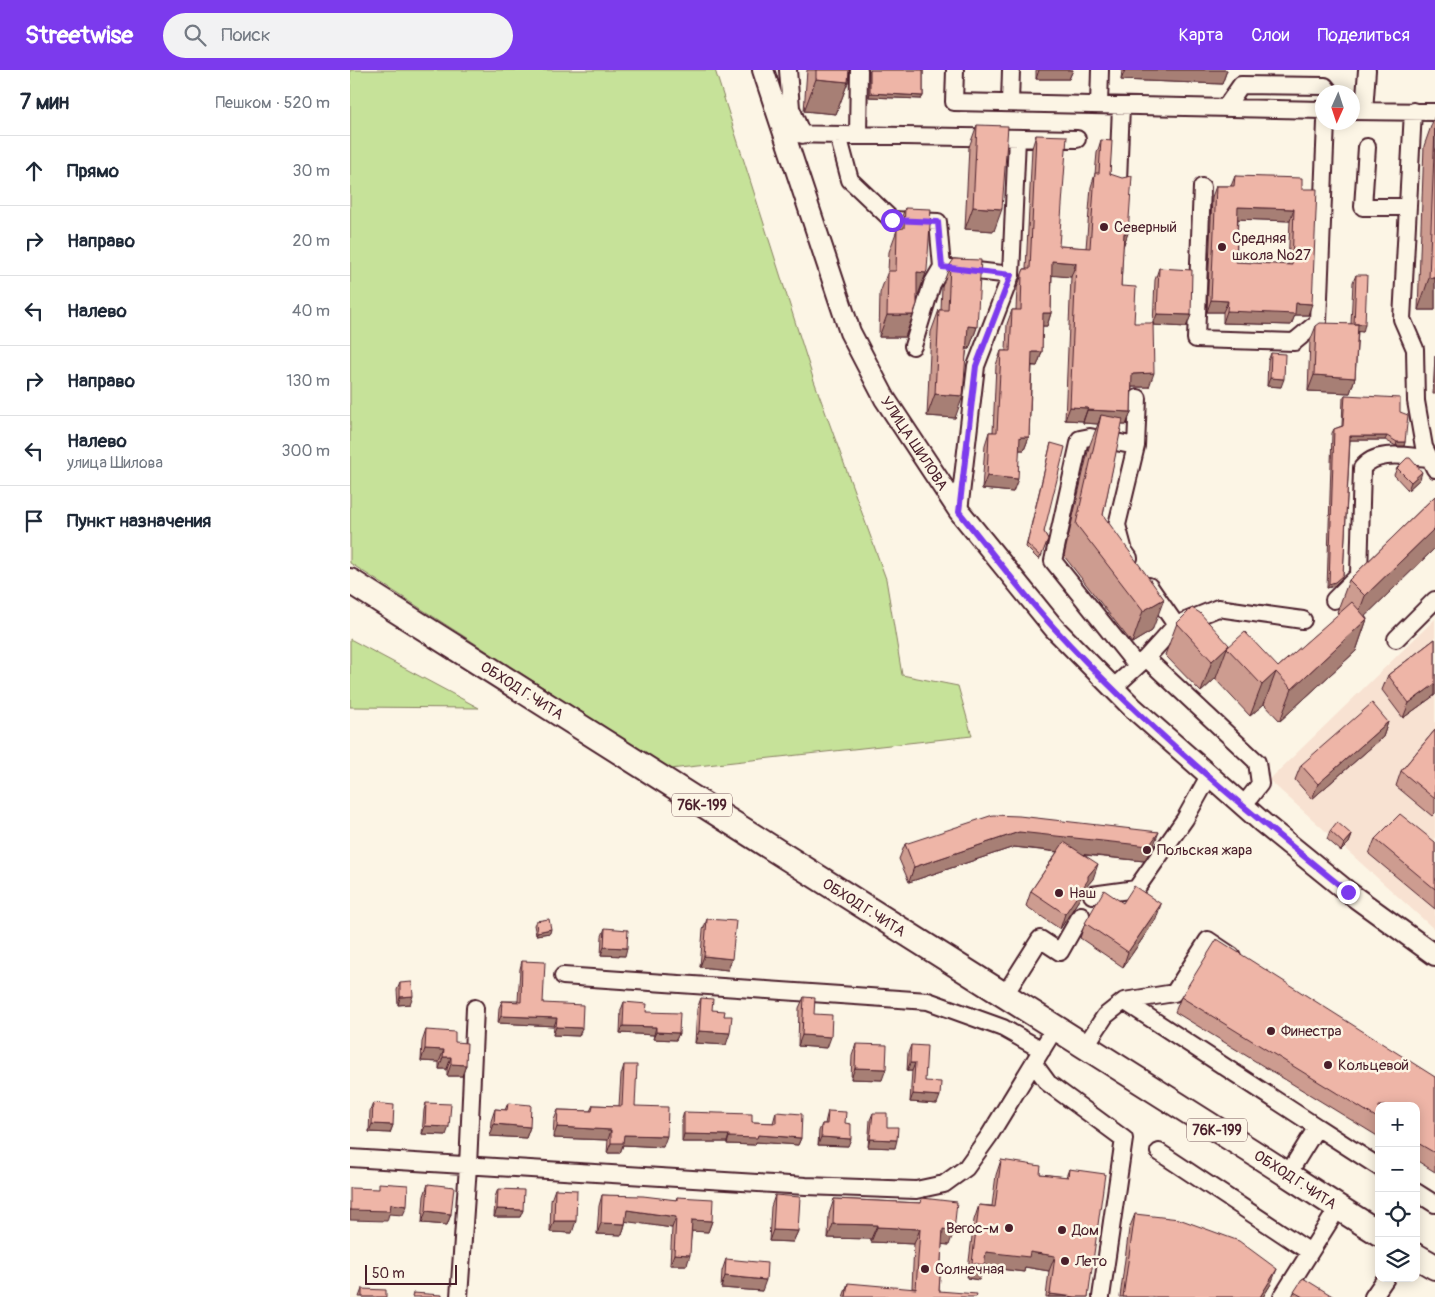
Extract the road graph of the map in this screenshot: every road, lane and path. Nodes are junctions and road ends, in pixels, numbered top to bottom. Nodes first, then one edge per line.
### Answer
1 (763, 70) edge
2 (788, 70) edge
3 (859, 70) edge
4 (955, 70) edge
5 (1011, 70) edge
6 (1100, 70) edge
7 (1367, 70) edge
8 (1248, 78) edge
9 (1308, 78) edge
10 (1323, 85) edge
11 (1360, 102) edge
12 (1010, 103) junction
13 (1099, 105) junction
14 (1121, 106) junction
15 (1225, 108) junction
16 (1315, 110) edge
17 (1360, 111) edge
18 (1413, 111) junction
19 (1435, 112) edge
20 (1326, 130) edge
21 (793, 134) junction
22 (838, 135) junction
23 (858, 135) junction
24 (1016, 138) junction
25 (1077, 139) dead end
26 (1367, 147) dead end
27 (1118, 180) edge
28 (1202, 187) dead end
29 (1408, 208) junction
30 (942, 267) junction
31 (1011, 275) junction
32 (913, 346) dead end
33 (1138, 398) dead end
34 (1136, 446) junction
35 (1432, 464) edge
36 (959, 512) junction
37 (1373, 562) edge
38 (1359, 575) junction
39 (350, 581) edge
40 (1334, 600) dead end
41 (1435, 600) edge
42 (1303, 620) dead end
43 (1176, 625) junction
44 (1396, 639) dead end
45 (1204, 644) edge
46 (1141, 662) junction
47 (1114, 688) junction
48 (1209, 776) junction
49 (1243, 806) junction
50 (1092, 895) dead end
51 (1081, 916) dead end
52 (1435, 955) edge
53 (1241, 962) edge
54 (563, 976) dead end
55 (1004, 996) junction
56 (1124, 1001) junction
57 (475, 1008) dead end
58 (1055, 1028) junction
59 (1084, 1048) junction
60 (1038, 1057) junction
61 (1317, 1127) junction
62 (1159, 1152) dead end
63 (350, 1158) edge
64 (1375, 1164) edge
65 (468, 1166) junction
66 (1288, 1174) junction
67 (1420, 1195) edge
68 (1435, 1204) edge
69 (1338, 1208) junction
70 (1375, 1231) edge
71 (1310, 1252) junction
72 (459, 1297) edge
73 (1101, 1297) edge
74 (1282, 1297) edge

1 - 21 main road, УЛИЦА ШИЛОВА
2 - 21 street
3 - 23 street
4 - 12 street
5 - 12 street
6 - 13 street
7 - 11 street
8 - 9 street
8 - 15 street
9 - 10 street
12 - 13 street
13 - 14 street
14 - 15 street
14 - 27 street
15 - 16 street
17 - 18 street
18 - 19 street
18 - 29 street
20 - 28 street
21 - 22 street
21 - 36 main road, УЛИЦА ШИЛОВА
22 - 23 street
22 - 30 street
23 - 24 street
24 - 25 street
24 - 31 street
26 - 29 street
29 - 35 street
30 - 31 street
30 - 32 street
31 - 36 street
33 - 34 street
34 - 43 street
34 - 46 street
35 - 38 street
36 - 47 main road, УЛИЦА ШИЛОВА
37 - 38 street
38 - 40 street
39 - 55 highway, ОБХОД Г.ЧИТА / 76К-199
41 - 44 street
42 - 43 street
43 - 45 street
43 - 46 street
46 - 47 street
46 - 49 street
47 - 48 main road, УЛИЦА ШИЛОВА
48 - 49 main road, УЛИЦА ШИЛОВА
48 - 50 street
49 - 52 main road, УЛИЦА ШИЛОВА
51 - 55 street
53 - 56 street
54 - 60 street
55 - 58 highway, ОБХОД Г.ЧИТА / 76К-199
56 - 59 street
56 - 61 street
57 - 65 street
58 - 59 highway, ОБХОД Г.ЧИТА / 76К-199
58 - 60 street
59 - 66 highway, ОБХОД Г.ЧИТА / 76К-199
60 - 65 street
60 - 73 street
61 - 64 street
61 - 66 street
62 - 71 street
63 - 65 street
65 - 72 street
66 - 69 highway, ОБХОД Г.ЧИТА / 76К-199
67 - 68 street
69 - 70 highway, ОБХОД Г.ЧИТА / 76К-199
69 - 71 street
71 - 74 street

